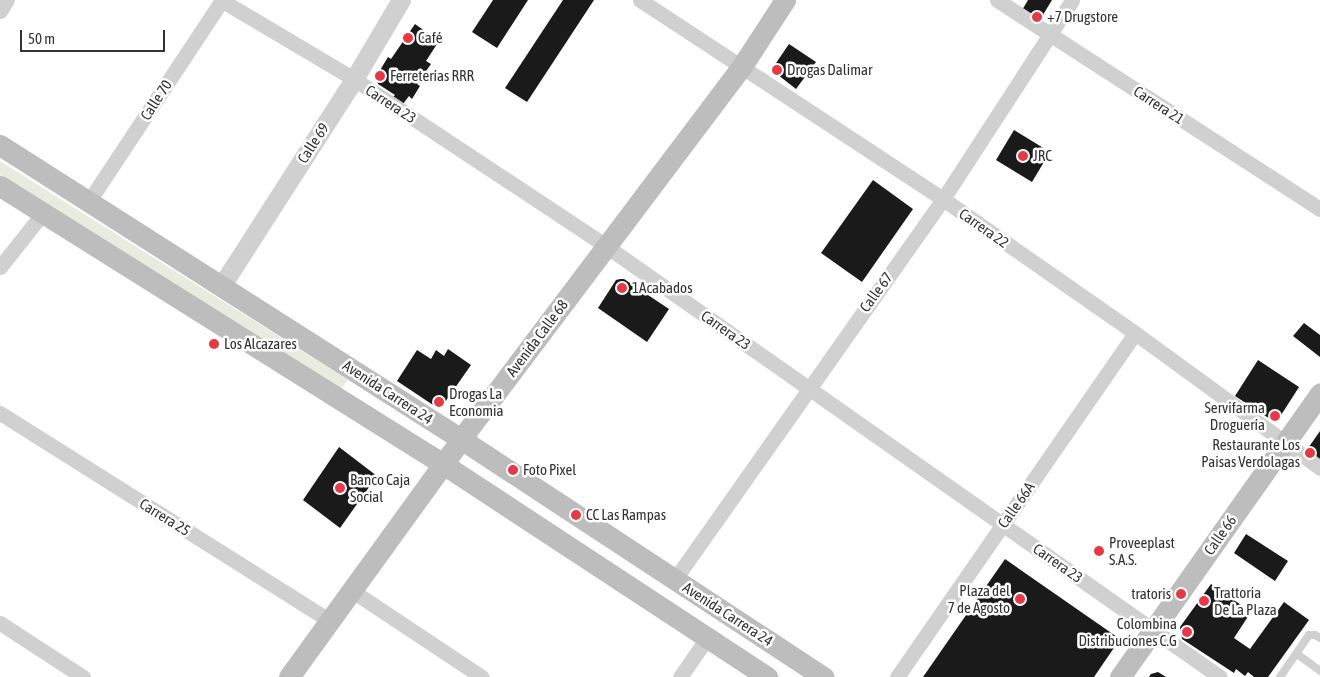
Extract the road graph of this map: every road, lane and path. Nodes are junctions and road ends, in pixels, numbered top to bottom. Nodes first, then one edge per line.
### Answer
1 (7, 0) edge
2 (221, 0) edge
3 (401, 0) edge
4 (640, 0) edge
5 (785, 0) edge
6 (998, 0) edge
7 (1072, 0) edge
8 (0, 11) edge
9 (1050, 34) junction
10 (742, 66) junction
11 (354, 79) junction
12 (0, 144) edge
13 (0, 186) edge
14 (943, 199) junction
15 (89, 200) junction
16 (1320, 209) edge
17 (43, 213) junction
18 (606, 246) junction
19 (0, 267) edge
20 (222, 285) junction
21 (1135, 333) junction
22 (808, 388) junction
23 (1320, 394) edge
24 (0, 413) edge
25 (461, 439) junction
26 (1286, 442) junction
27 (443, 464) junction
28 (1320, 468) edge
29 (1003, 524) junction
30 (675, 579) junction
31 (352, 590) junction
32 (330, 621) junction
33 (0, 623) edge
34 (1153, 630) junction
35 (707, 638) junction
36 (1320, 638) edge
37 (1297, 654) junction
38 (1320, 671) edge
39 (84, 677) edge
40 (289, 677) edge
41 (482, 677) edge
42 (680, 677) edge
43 (767, 677) edge
44 (824, 677) edge
45 (897, 677) edge
46 (1120, 677) edge
47 (1220, 677) edge
48 (1280, 677) edge

1 - 8 street
2 - 11 street, Carrera 23
2 - 15 street, Calle 70
3 - 11 street, Calle 69
4 - 10 street, Carrera 22
5 - 10 main road, Avenida Calle 68
6 - 9 street, Carrera 21
7 - 9 street, Calle 67
9 - 14 street, Calle 67
9 - 16 street, Carrera 21
10 - 14 street, Carrera 22
10 - 18 main road, Avenida Calle 68
11 - 18 street, Carrera 23
11 - 20 street, Calle 69
12 - 15 main road, Avenida Carrera 24
13 - 17 main road, Avenida Carrera 24
14 - 21 street, Carrera 22
14 - 22 street, Calle 67
15 - 20 main road, Avenida Carrera 24
17 - 19 street
17 - 27 main road, Avenida Carrera 24
18 - 22 street, Carrera 23
18 - 25 main road, Avenida Calle 68
20 - 25 main road, Avenida Carrera 24
21 - 26 street, Carrera 22
21 - 29 street, Calle 66A
22 - 29 street, Carrera 23
22 - 30 street, Calle 67
23 - 26 main road, Calle 66
24 - 32 street, Carrera 25
25 - 27 main road, Avenida Calle 68
25 - 30 main road, Avenida Carrera 24
26 - 28 street, Carrera 22
26 - 34 main road, Calle 66
27 - 31 main road, Avenida Calle 68
27 - 35 main road, Avenida Carrera 24
29 - 34 street, Carrera 23
29 - 45 street, Calle 66A
30 - 44 main road, Avenida Carrera 24
31 - 32 main road, Avenida Calle 68
31 - 41 street
32 - 40 main road, Avenida Calle 68
33 - 39 street
34 - 46 main road, Calle 66
34 - 47 street, Carrera 23
35 - 42 street
35 - 43 main road, Avenida Carrera 24
36 - 37 lane
37 - 38 lane
37 - 48 lane

